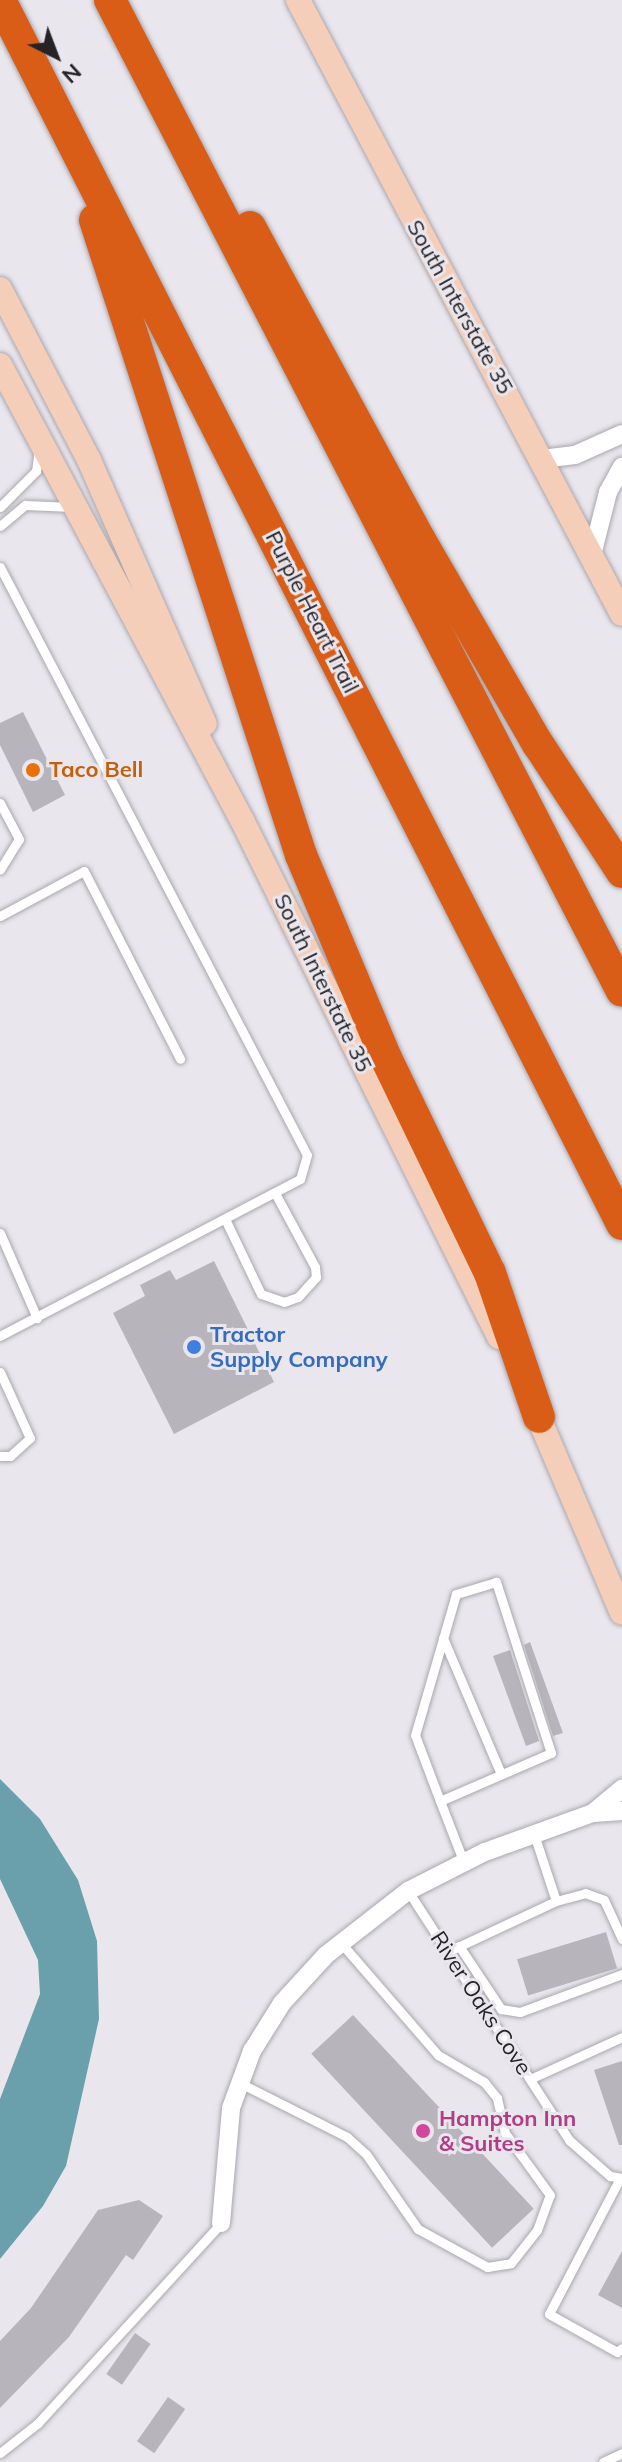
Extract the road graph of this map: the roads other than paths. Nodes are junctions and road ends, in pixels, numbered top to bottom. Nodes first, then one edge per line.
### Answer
1 (0, 0) edge
2 (112, 0) edge
3 (298, 0) edge
4 (79, 154) junction
5 (0, 289) edge
6 (0, 365) edge
7 (622, 434) edge
8 (40, 443) junction
9 (542, 459) junction
10 (622, 467) edge
11 (0, 507) edge
12 (74, 507) junction
13 (0, 526) edge
14 (592, 555) junction
15 (0, 567) edge
16 (622, 614) edge
17 (0, 803) edge
18 (243, 822) junction
19 (0, 870) edge
20 (622, 872) edge
21 (0, 916) edge
22 (622, 991) edge
23 (180, 1059) dead end
24 (275, 1193) junction
25 (225, 1219) junction
26 (622, 1224) edge
27 (0, 1233) edge
28 (37, 1318) junction
29 (0, 1336) edge
30 (0, 1372) edge
31 (539, 1417) junction
32 (0, 1456) edge
33 (622, 1613) edge
34 (443, 1638) junction
35 (501, 1774) junction
36 (622, 1789) edge
37 (440, 1801) junction
38 (622, 1811) edge
39 (593, 1813) junction
40 (534, 1834) junction
41 (464, 1863) junction
42 (408, 1891) junction
43 (556, 1901) junction
44 (622, 1939) edge
45 (341, 1943) junction
46 (459, 1946) junction
47 (447, 1952) junction
48 (622, 1974) edge
49 (622, 2037) edge
50 (530, 2079) junction
51 (240, 2083) junction
52 (621, 2178) edge
53 (221, 2223) joint
54 (622, 2348) edge
55 (0, 2453) edge
56 (622, 2453) edge
57 (603, 2462) edge

1 - 4 highway, Purple Heart Trail
2 - 20 highway
2 - 22 highway
3 - 9 main road, South Interstate 35
4 - 26 highway, Purple Heart Trail
4 - 31 highway
5 - 18 main road
6 - 8 main road, South Interstate 35
7 - 9 street
8 - 11 lane
8 - 12 main road, South Interstate 35
9 - 14 main road, South Interstate 35
10 - 14 street
12 - 13 lane
12 - 18 main road, South Interstate 35
14 - 16 main road, South Interstate 35
15 - 24 lane
17 - 19 lane
18 - 31 main road, South Interstate 35
21 - 23 lane
24 - 25 lane
24 - 25 lane
25 - 28 lane
27 - 28 lane
28 - 29 lane
30 - 32 lane
31 - 33 main road, South Interstate 35
34 - 35 lane
34 - 35 lane
34 - 37 lane
35 - 37 lane
36 - 39 street
37 - 41 lane
38 - 39 street
39 - 40 street
40 - 41 street
40 - 43 lane
41 - 42 street
42 - 45 street
42 - 47 lane, River Oaks Cove
43 - 44 lane
43 - 46 lane
45 - 51 street
45 - 51 lane
46 - 47 lane
46 - 48 lane
47 - 50 lane, River Oaks Cove
49 - 50 lane
50 - 52 lane, River Oaks Cove
51 - 53 street
52 - 54 lane
53 - 55 lane
56 - 57 lane

